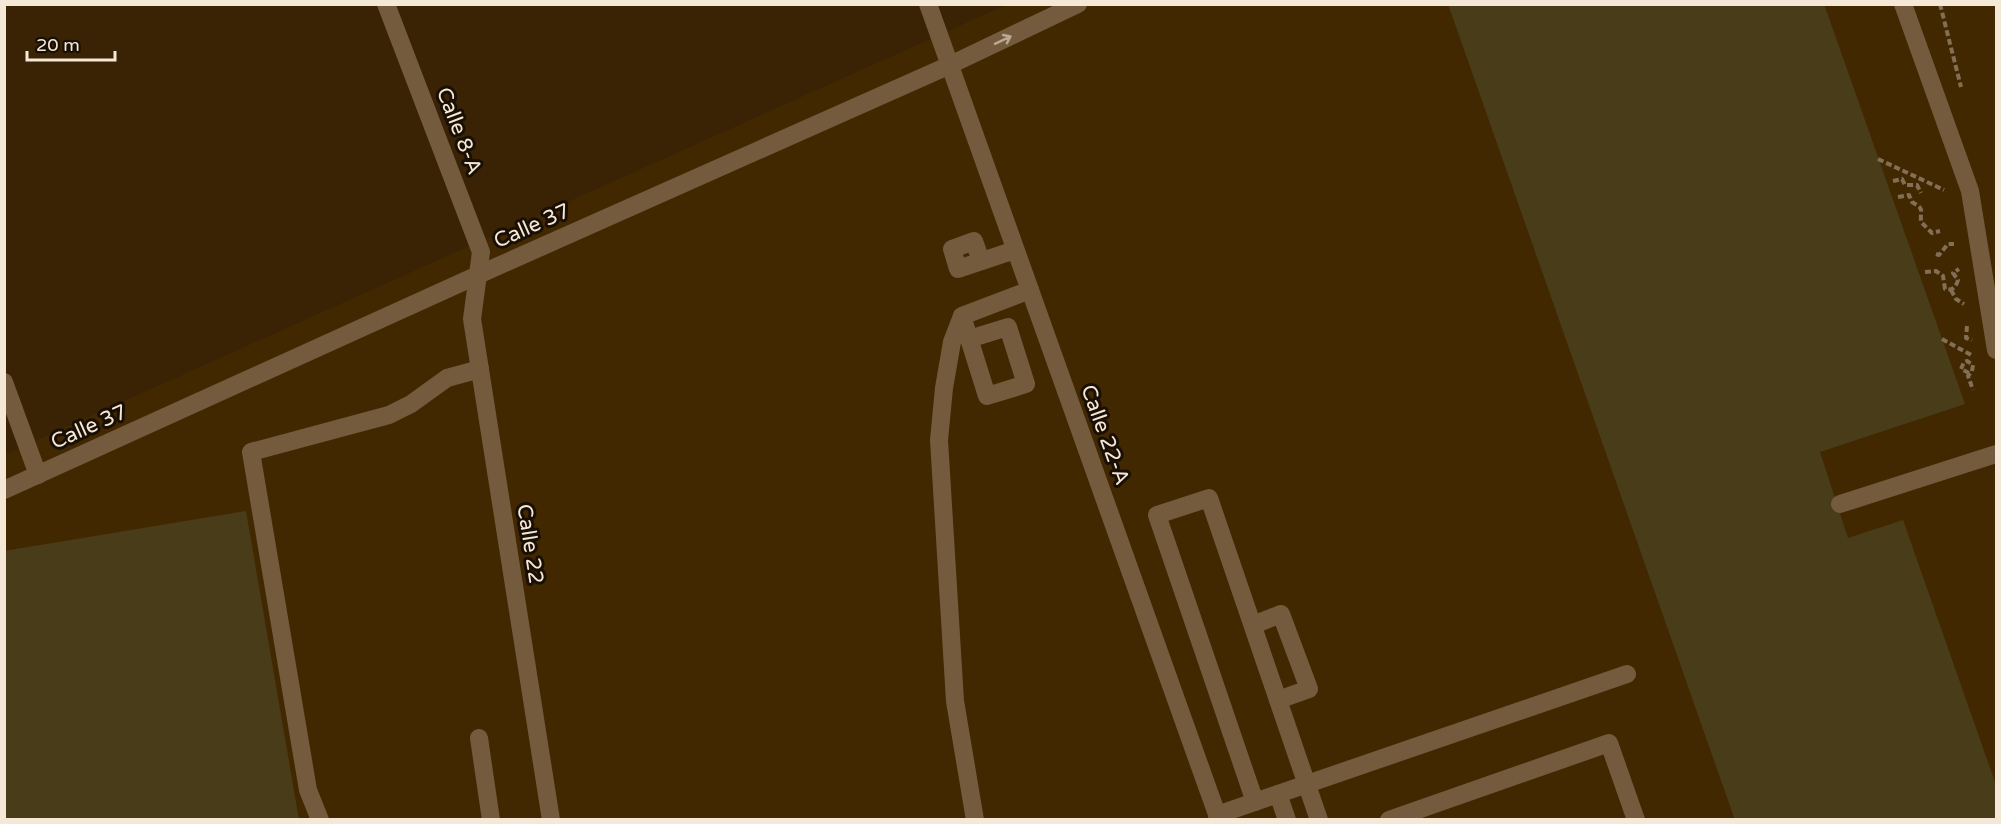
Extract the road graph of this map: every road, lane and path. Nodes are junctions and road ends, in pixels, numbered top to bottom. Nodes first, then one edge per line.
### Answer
1 (386, 4) edge
2 (928, 4) edge
3 (1078, 4) edge
4 (1903, 4) edge
5 (950, 65) junction
6 (1878, 159) dead end
7 (1893, 181) dead end
8 (1946, 191) dead end
9 (1920, 193) dead end
10 (1898, 197) dead end
11 (1940, 231) dead end
12 (1960, 248) dead end
13 (1016, 250) junction
14 (1936, 255) dead end
15 (981, 261) dead end
16 (1956, 262) dead end
17 (1925, 272) dead end
18 (478, 275) junction
19 (1030, 290) junction
20 (962, 316) junction
21 (969, 339) dead end
22 (1942, 339) dead end
23 (1996, 350) edge
24 (1976, 358) dead end
25 (480, 369) junction
26 (1969, 373) dead end
27 (4, 382) edge
28 (1973, 390) dead end
29 (1996, 454) edge
30 (38, 475) junction
31 (4, 490) edge
32 (1840, 504) dead end
33 (1253, 625) junction
34 (1627, 674) dead end
35 (1278, 700) junction
36 (479, 738) dead end
37 (1307, 784) junction
38 (1278, 794) junction
39 (1255, 802) junction
40 (1218, 817) edge
41 (320, 819) edge
42 (491, 819) edge
43 (551, 819) edge
44 (975, 819) edge
45 (1287, 819) edge
46 (1319, 819) edge
47 (1389, 819) edge
48 (1636, 819) edge

1 - 18 street, Calle 8-A
2 - 5 street, Calle 22-A
5 -> 3 street, Calle 37
4 - 23 street
5 - 13 street, Calle 22-A
5 - 18 street, Calle 37
6 - 8 path
7 - 9 path
10 - 11 path
12 - 14 path
13 - 15 street
13 - 19 street, Calle 22-A
16 - 17 path
18 - 25 street, Calle 22
18 - 30 street, Calle 37
19 - 20 street
19 - 40 street, Calle 22-A
20 - 21 street
20 - 44 street
22 - 24 path
25 - 41 street
25 - 43 street, Calle 22
26 - 28 path
27 - 30 street
29 - 32 street
30 - 31 street, Calle 37
33 - 35 street
33 - 35 street
33 - 39 street
34 - 37 street
35 - 37 street
36 - 42 street
37 - 38 street
37 - 46 street
38 - 39 street
38 - 45 street
39 - 40 street
47 - 48 street

